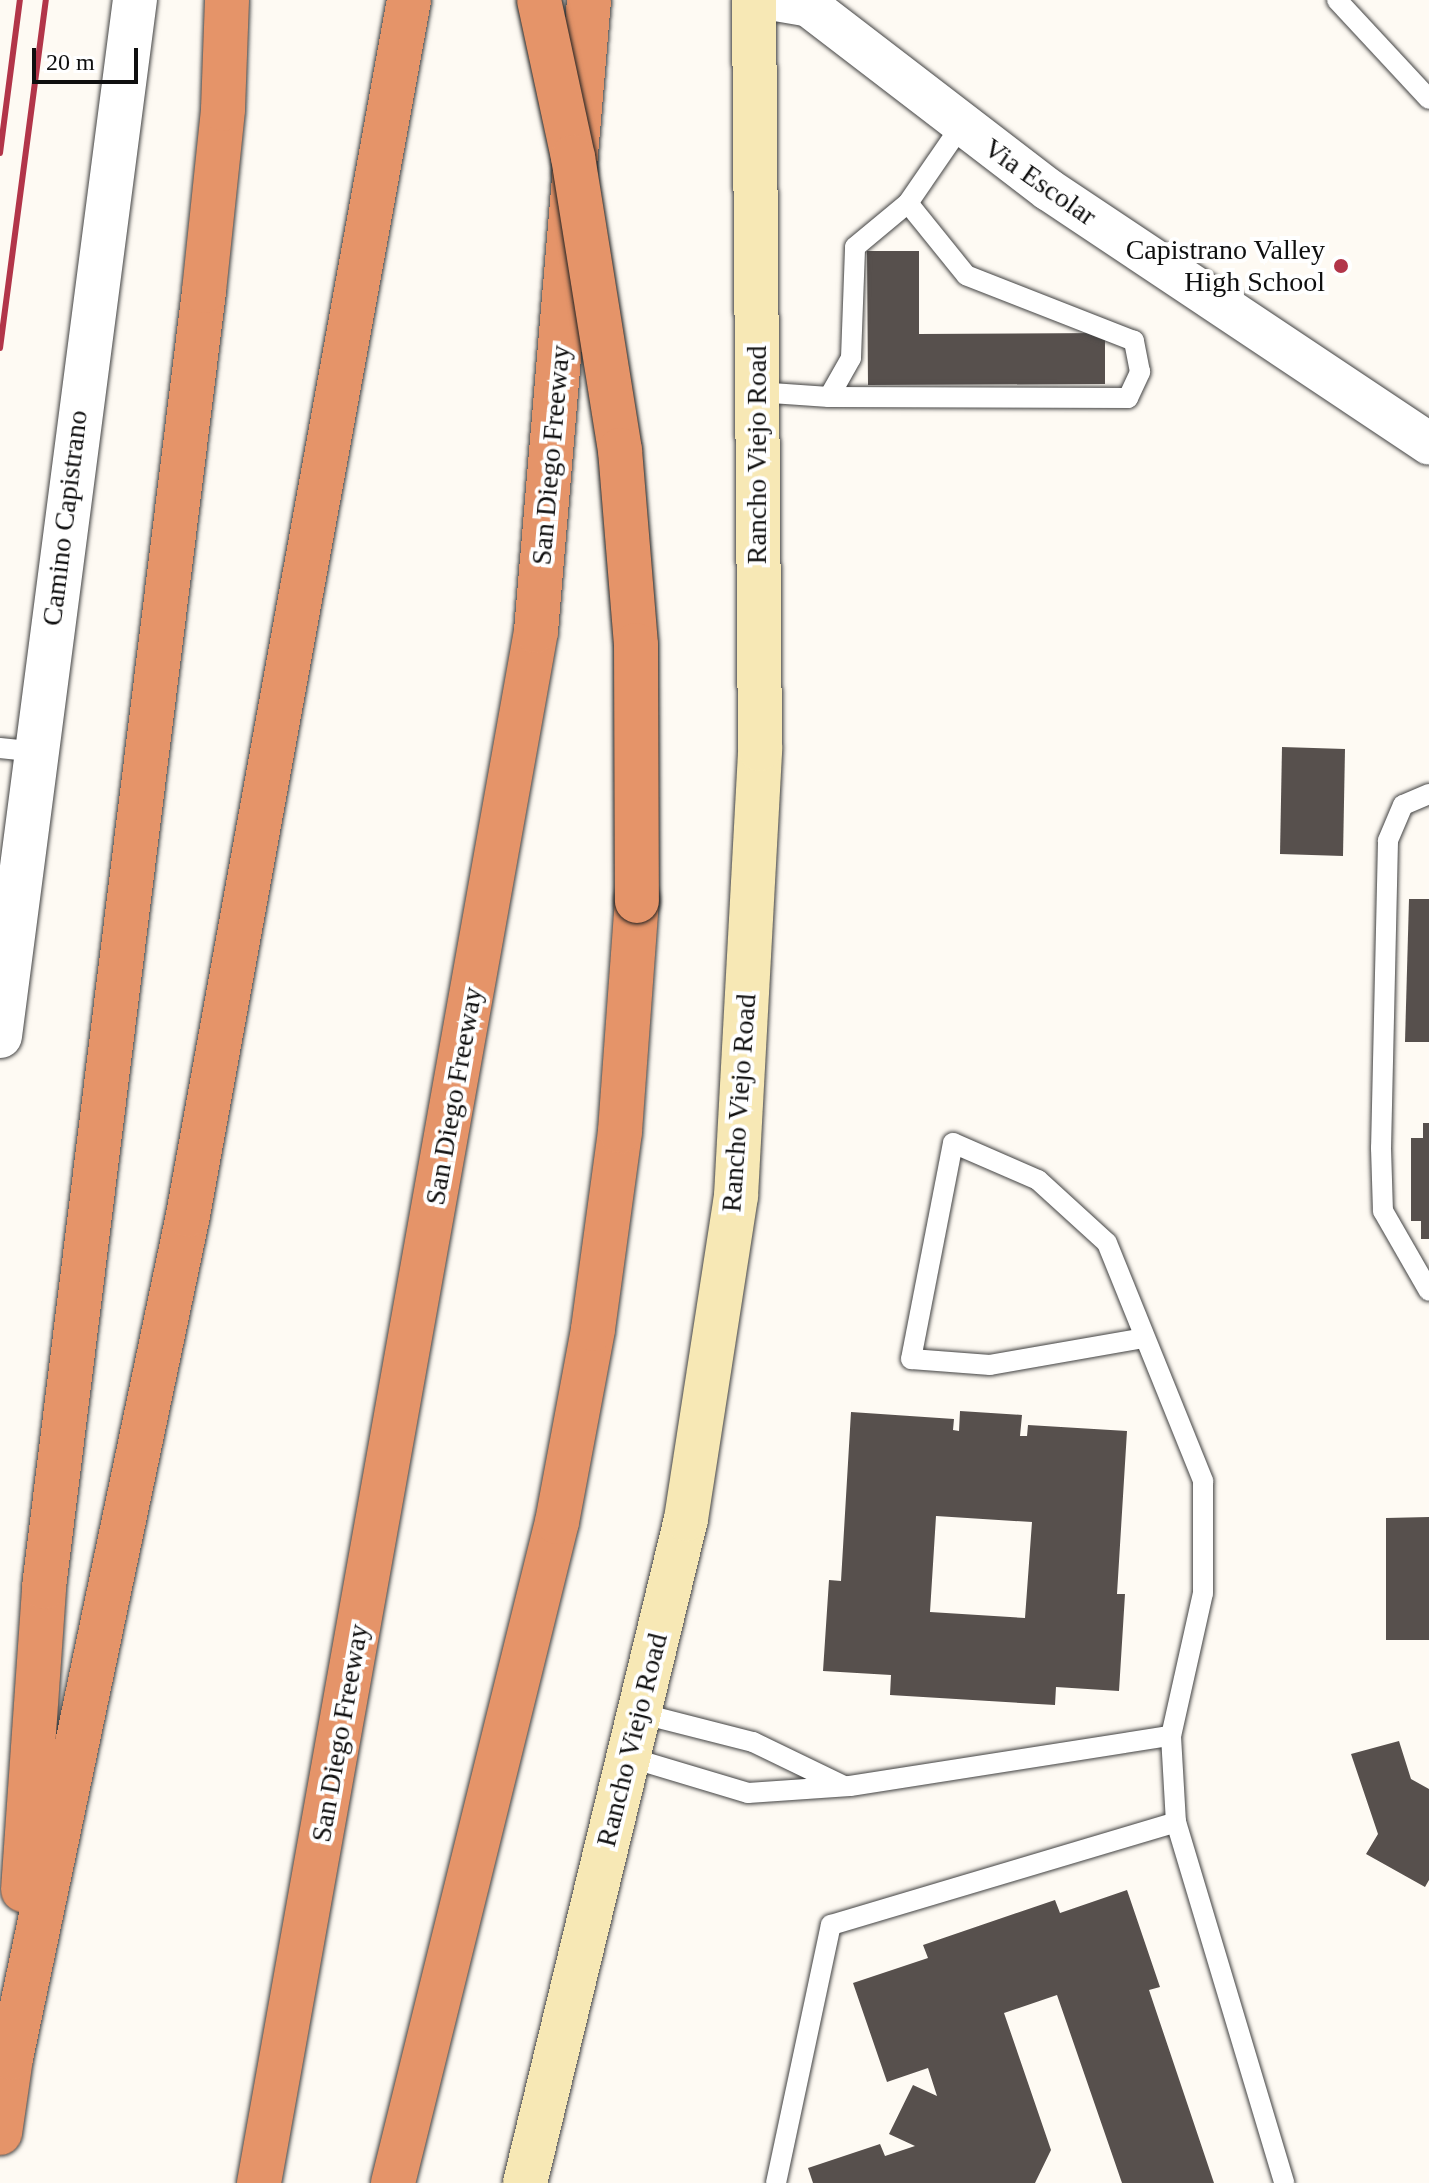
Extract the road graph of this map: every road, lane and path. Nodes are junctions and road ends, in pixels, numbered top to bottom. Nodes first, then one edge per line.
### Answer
1 (135, 0) edge
2 (227, 0) edge
3 (409, 0) edge
4 (539, 0) edge
5 (589, 0) edge
6 (754, 0) edge
7 (776, 0) edge
8 (1337, 0) edge
9 (1429, 99) edge
10 (961, 126) junction
11 (908, 203) junction
12 (757, 392) junction
13 (829, 397) junction
14 (1429, 443) edge
15 (18, 750) edge
16 (1429, 794) edge
17 (0, 1036) edge
18 (1429, 1291) edge
19 (1144, 1338) junction
20 (639, 1713) junction
21 (1171, 1736) junction
22 (628, 1757) junction
23 (844, 1786) junction
24 (1176, 1822) junction
25 (11, 2058) junction
26 (0, 2133) edge
27 (259, 2183) edge
28 (393, 2183) edge
29 (525, 2183) edge
30 (776, 2183) edge
31 (1284, 2183) edge

1 - 15 street, Camino Capistrano
2 - 25 highway
3 - 25 highway
4 - 28 highway, bridge
5 - 27 highway, San Diego Freeway
6 - 12 main road, Rancho Viejo Road
7 - 10 street, Via Escolar
8 - 9 lane
10 - 11 lane
10 - 14 street, Via Escolar
11 - 13 lane
11 - 13 lane
12 - 13 lane
12 - 20 main road, Rancho Viejo Road
15 - 17 street, Camino Capistrano
16 - 18 lane
19 - 19 lane
19 - 21 lane
20 - 22 main road, Rancho Viejo Road
20 - 23 lane
21 - 23 lane
21 - 24 lane
22 - 23 lane
22 - 29 main road, Rancho Viejo Road
24 - 30 lane
24 - 31 lane
25 - 26 highway

